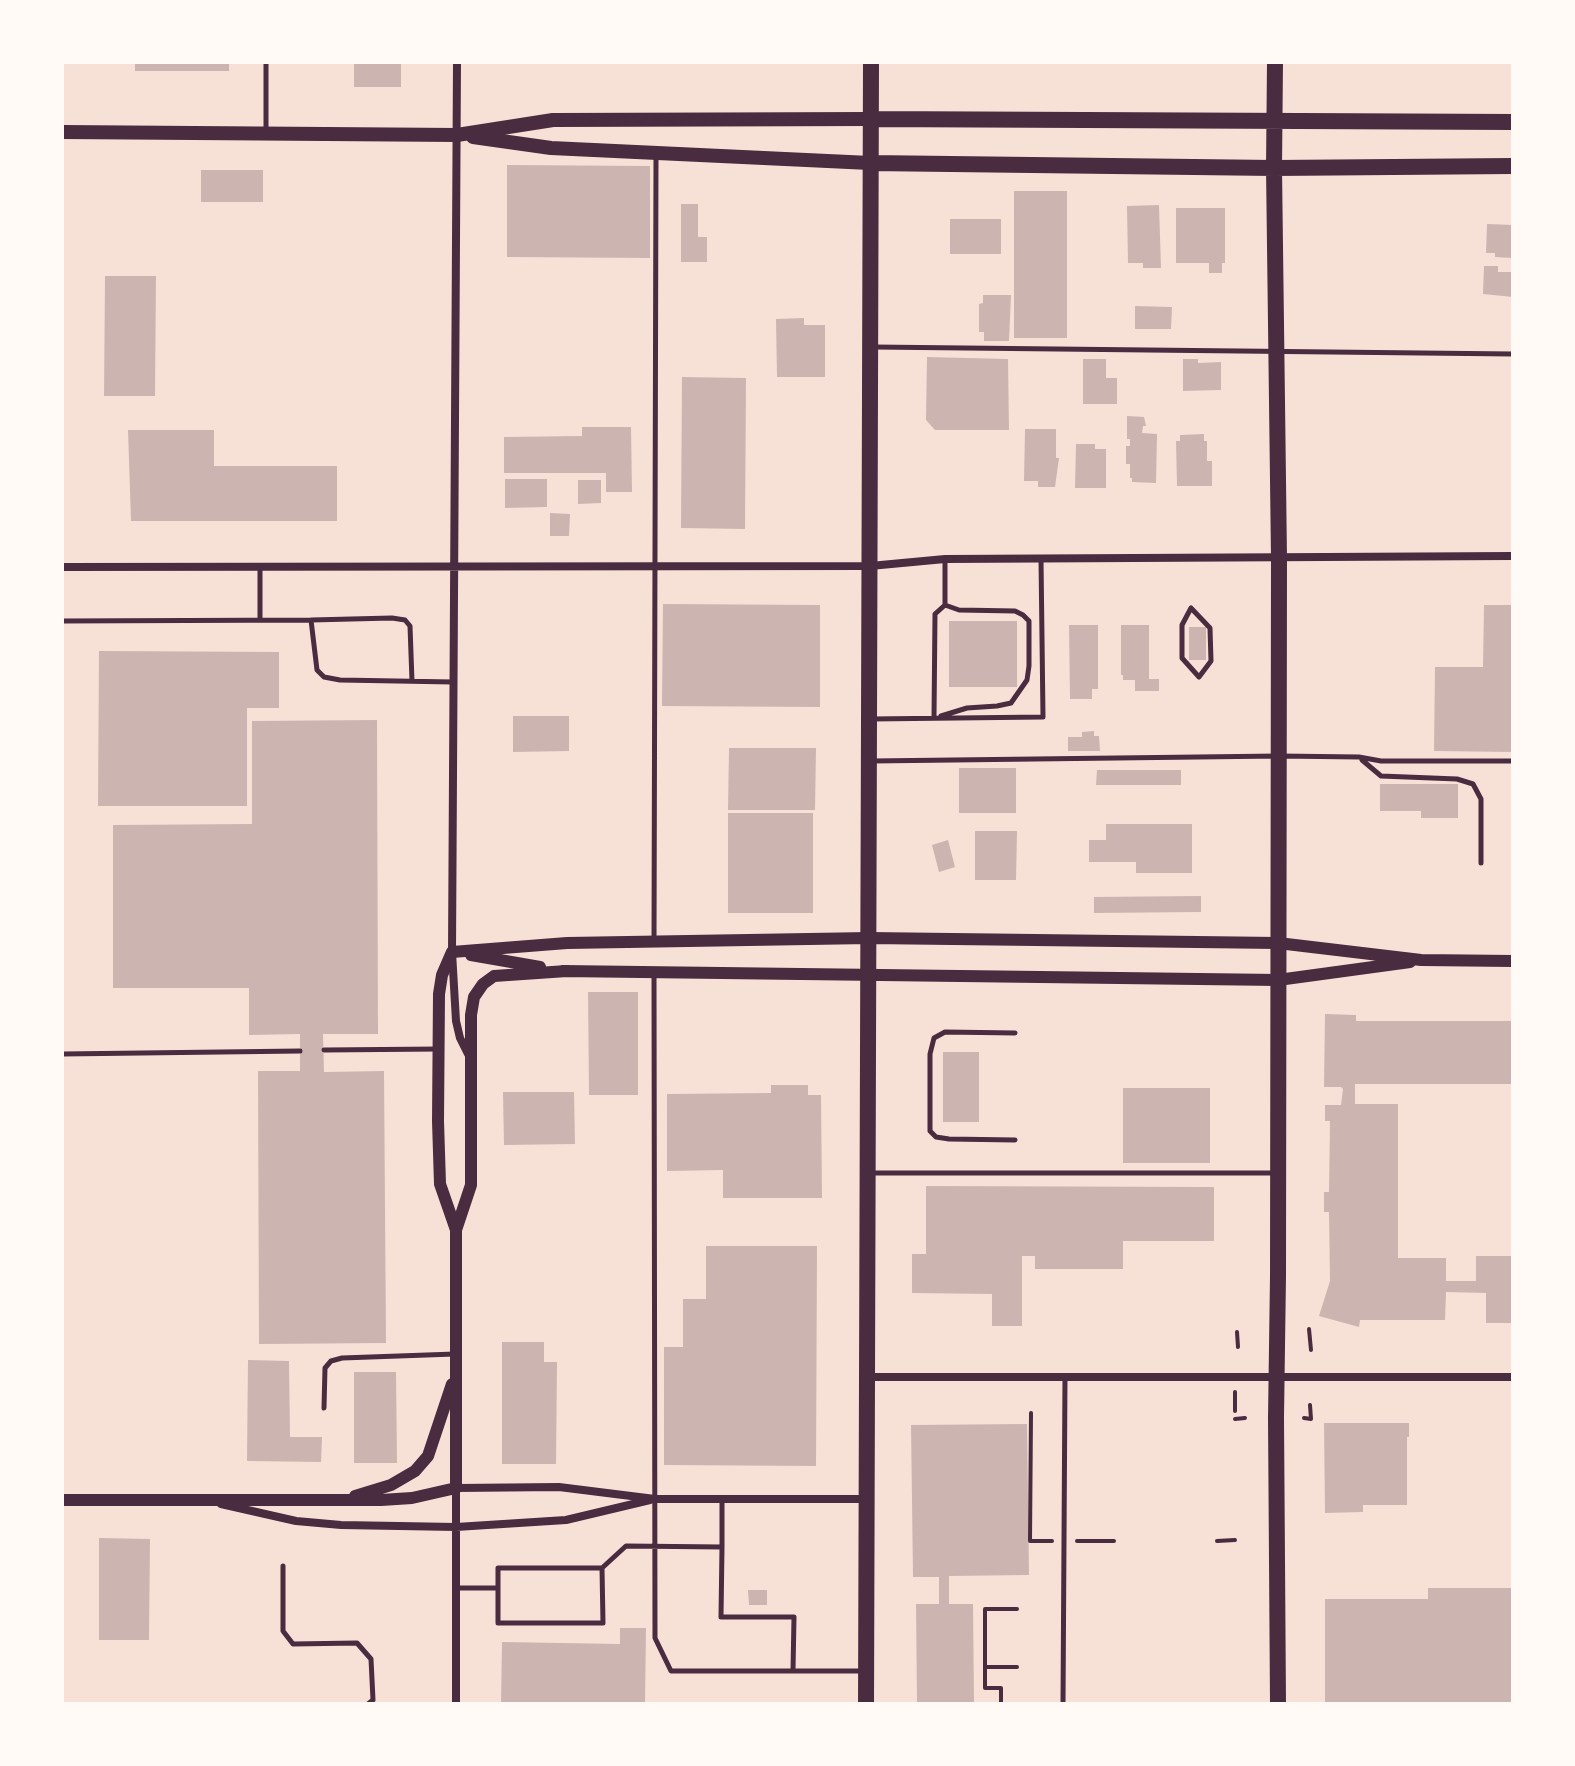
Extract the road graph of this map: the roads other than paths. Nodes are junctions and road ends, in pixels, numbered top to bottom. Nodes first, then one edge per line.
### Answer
1 (266, 62) edge
2 (457, 62) edge
3 (871, 62) edge
4 (1275, 62) edge
5 (870, 119) junction
6 (1275, 122) junction
7 (1513, 122) edge
8 (62, 132) edge
9 (266, 133) junction
10 (457, 135) junction
11 (656, 153) junction
12 (870, 163) junction
13 (1513, 166) edge
14 (1274, 168) junction
15 (870, 347) junction
16 (1276, 351) junction
17 (1513, 354) edge
18 (1513, 556) edge
19 (1041, 558) junction
20 (1279, 558) junction
21 (945, 559) junction
22 (260, 566) junction
23 (453, 566) junction
24 (656, 566) junction
25 (870, 566) junction
26 (62, 567) edge
27 (945, 605) junction
28 (260, 620) junction
29 (311, 620) junction
30 (62, 621) edge
31 (1199, 677) joint
32 (412, 681) junction
33 (453, 682) junction
34 (934, 718) junction
35 (871, 719) junction
36 (1279, 756) junction
37 (1359, 757) junction
38 (871, 761) junction
39 (1513, 761) edge
40 (1481, 863) dead end
41 (869, 938) junction
42 (654, 942) junction
43 (1278, 943) junction
44 (452, 952) junction
45 (1421, 960) junction
46 (1513, 961) edge
47 (567, 971) junction
48 (654, 973) junction
49 (869, 977) junction
50 (1278, 980) junction
51 (1015, 1033) dead end
52 (439, 1049) junction
53 (324, 1050) dead end
54 (300, 1051) dead end
55 (62, 1054) edge
56 (471, 1066) junction
57 (1015, 1140) dead end
58 (868, 1173) junction
59 (1278, 1173) junction
60 (456, 1230) junction
61 (456, 1354) junction
62 (456, 1373) junction
63 (1065, 1376) junction
64 (1276, 1376) junction
65 (866, 1377) junction
66 (1513, 1377) edge
67 (324, 1408) dead end
68 (456, 1488) junction
69 (201, 1499) junction
70 (655, 1499) junction
71 (722, 1499) junction
72 (866, 1499) junction
73 (62, 1500) edge
74 (338, 1501) junction
75 (456, 1527) junction
76 (655, 1546) junction
77 (722, 1547) junction
78 (283, 1566) dead end
79 (602, 1568) junction
80 (456, 1588) junction
81 (498, 1588) junction
82 (793, 1671) junction
83 (866, 1671) junction
84 (368, 1704) edge
85 (456, 1704) edge
86 (866, 1704) edge
87 (1063, 1704) edge
88 (1278, 1704) edge

1 - 9 lane
2 - 10 street
3 - 5 main road
4 - 6 main road
5 - 6 main road
5 - 10 main road
5 - 12 main road
6 - 7 main road
6 - 14 main road
8 - 9 main road
9 - 10 main road
10 - 11 main road
10 - 23 street
11 - 12 main road
11 - 24 lane
12 - 14 main road
12 - 15 main road
13 - 14 main road
14 - 16 main road
15 - 16 lane
15 - 25 main road
16 - 17 lane
16 - 20 main road
18 - 20 street
19 - 20 street
19 - 21 street
19 - 34 lane
20 - 36 main road
21 - 25 street
21 - 27 lane
22 - 23 street
22 - 26 street
22 - 28 lane
23 - 24 street
23 - 33 street
24 - 25 street
24 - 42 lane
25 - 35 main road
27 - 34 lane
27 - 34 lane
28 - 29 lane
28 - 30 lane
29 - 32 lane
29 - 32 lane
31 - 31 lane
32 - 33 lane
33 - 44 street
34 - 35 lane
35 - 38 main road
36 - 37 lane
36 - 38 lane
36 - 43 main road
37 - 39 lane
37 - 40 lane
38 - 41 main road
41 - 42 street
41 - 43 street
41 - 49 main road
42 - 44 street
43 - 45 street
43 - 50 main road
44 - 47 street
44 - 52 street
44 - 56 street
45 - 46 street
45 - 50 street
47 - 48 street
47 - 56 street
48 - 49 street
48 - 70 lane
49 - 50 street
49 - 58 main road
50 - 59 main road
51 - 57 lane
52 - 53 lane
52 - 60 street
54 - 55 lane
56 - 60 street
58 - 59 lane
58 - 65 main road
59 - 64 main road
60 - 61 street
61 - 62 street
61 - 67 lane
62 - 68 street
62 - 74 street
63 - 64 street
63 - 65 street
63 - 87 lane
64 - 66 street
64 - 88 main road
65 - 72 main road
68 - 70 street
68 - 74 street
68 - 75 street
69 - 73 street
69 - 74 street
69 - 75 street
70 - 71 street
70 - 75 street
70 - 76 lane
71 - 72 street
71 - 77 lane
72 - 83 main road
75 - 80 street
76 - 77 lane
76 - 79 lane
76 - 82 lane
77 - 82 lane
78 - 84 lane
79 - 81 lane
79 - 81 lane
80 - 81 lane
80 - 85 street
82 - 83 lane
83 - 86 main road

